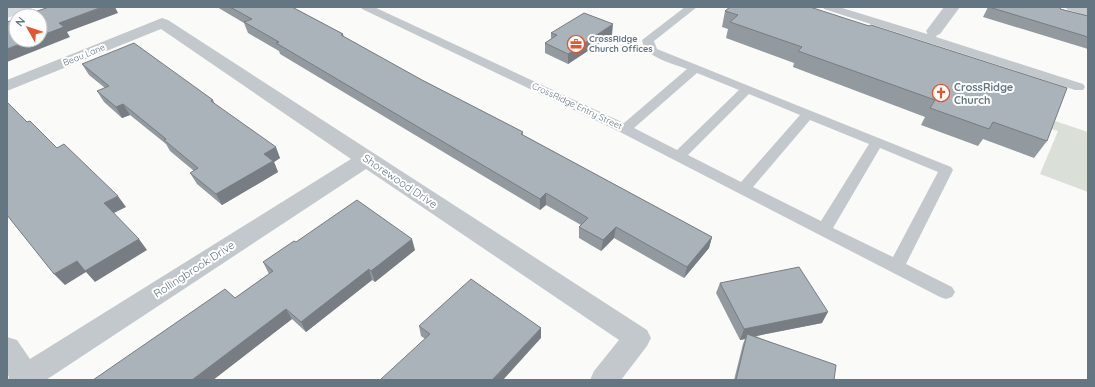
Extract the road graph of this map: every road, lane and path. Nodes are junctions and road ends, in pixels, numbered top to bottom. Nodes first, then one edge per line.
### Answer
1 (25, 7) edge
2 (366, 7) edge
3 (692, 7) edge
4 (828, 7) edge
5 (952, 7) edge
6 (1072, 7) edge
7 (1088, 11) edge
8 (7, 13) edge
9 (162, 23) joint
10 (932, 35) junction
11 (695, 68) junction
12 (7, 86) edge
13 (1080, 87) dead end
14 (747, 89) junction
15 (808, 114) junction
16 (625, 129) junction
17 (877, 142) junction
18 (679, 156) junction
19 (366, 159) junction
20 (743, 189) junction
21 (824, 230) junction
22 (896, 267) junction
23 (946, 292) dead end
24 (7, 349) edge
25 (24, 379) edge
26 (604, 380) edge

1 - 8 street
2 - 16 lane, CrossRidge Entry Street
3 - 11 lane
4 - 10 lane
5 - 10 street
6 - 7 street
9 - 12 street, Beau Lane
9 - 19 street, Shorewood Drive
10 - 13 lane
11 - 14 lane
11 - 16 lane, CrossRidge Entry Street
14 - 15 lane
14 - 18 lane
15 - 17 lane
15 - 20 lane
16 - 18 lane
17 - 21 lane
17 - 22 lane
18 - 20 lane
19 - 25 street, Rollingbrook Drive
19 - 26 street, Shorewood Drive
20 - 21 lane
21 - 22 lane
22 - 23 lane
24 - 25 street

